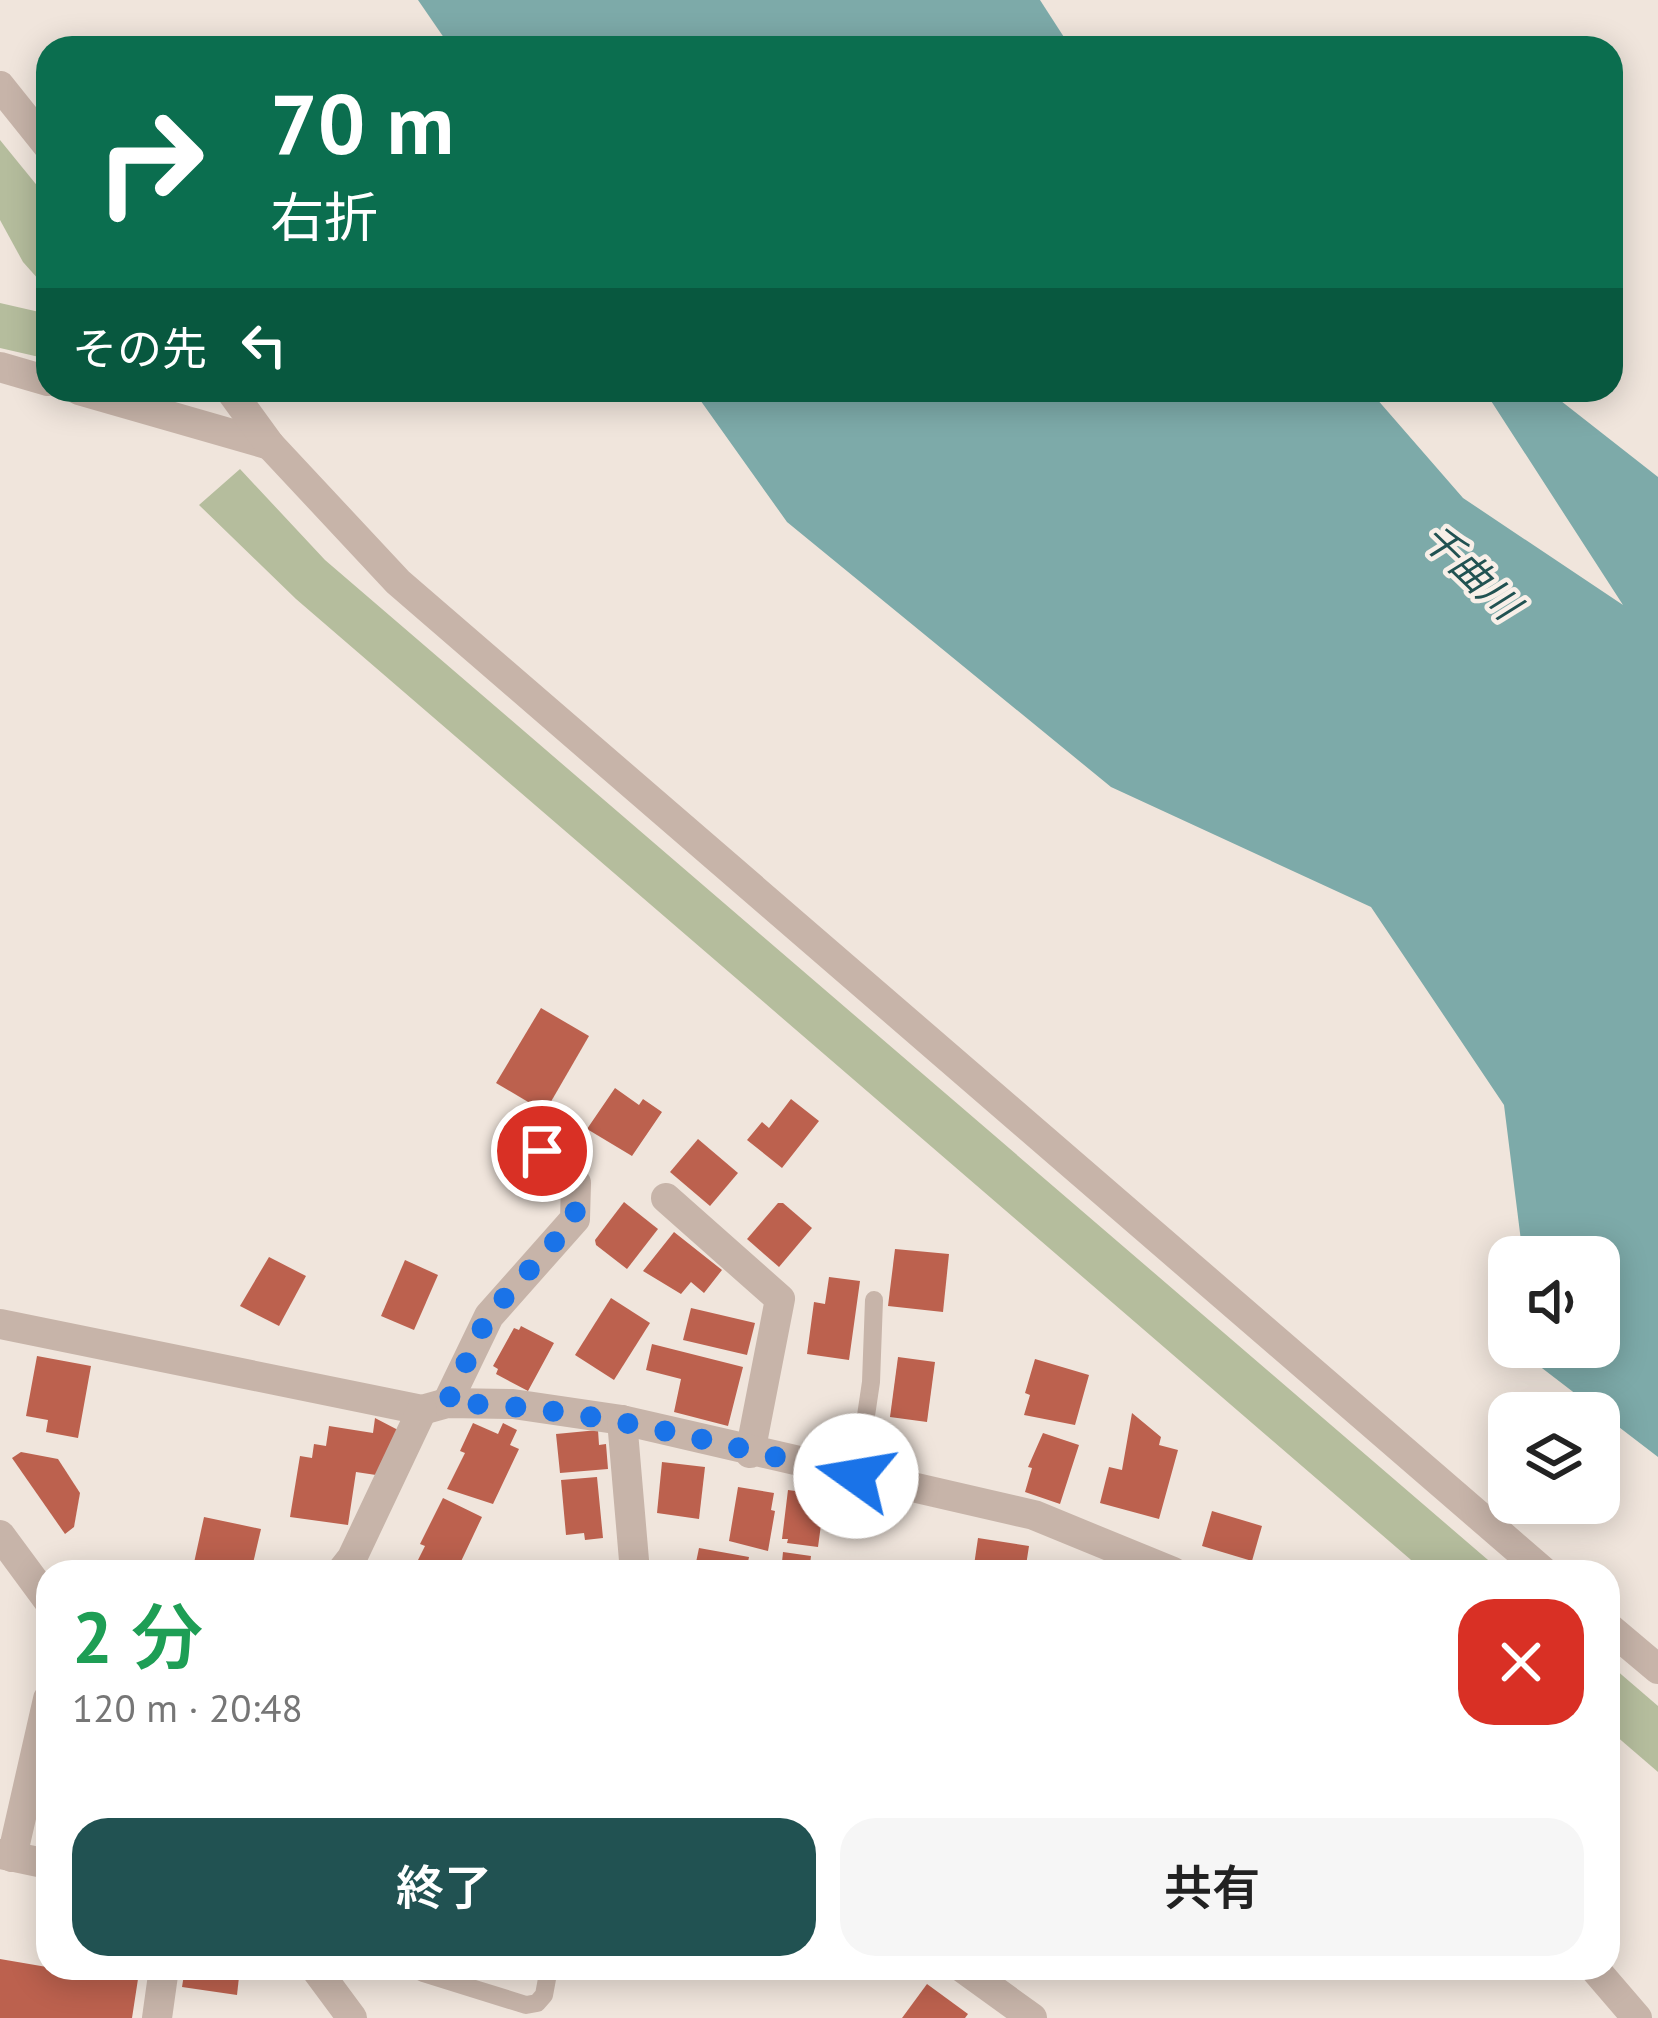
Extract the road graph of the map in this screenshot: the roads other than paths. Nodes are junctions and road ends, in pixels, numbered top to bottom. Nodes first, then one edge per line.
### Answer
1 (0, 86) edge
2 (36, 131) edge
3 (0, 367) edge
4 (36, 378) edge
5 (120, 402) edge
6 (239, 402) edge
7 (271, 446) junction
8 (542, 1151) dead end
9 (665, 1198) dead end
10 (874, 1300) dead end
11 (0, 1324) edge
12 (435, 1407) junction
13 (622, 1420) junction
14 (750, 1453) junction
15 (856, 1476) junction
16 (0, 1534) edge
17 (348, 1560) edge
18 (634, 1560) edge
19 (1143, 1560) edge
20 (1530, 1560) edge
21 (36, 1584) edge
22 (1620, 1637) edge
23 (1658, 1670) edge
24 (36, 1744) edge
25 (6, 1856) edge
26 (36, 1862) edge
27 (162, 1980) edge
28 (324, 1980) edge
29 (448, 1980) edge
30 (547, 1980) edge
31 (980, 1980) edge
32 (1604, 1980) edge
33 (157, 2018) edge
34 (352, 2018) edge
35 (1032, 2018) edge
36 (1637, 2018) edge

1 - 2 street
3 - 4 street
5 - 7 street
6 - 7 street
7 - 20 street
8 - 12 street
9 - 14 street
10 - 15 lane
11 - 12 street
12 - 13 street
12 - 17 street
13 - 14 street
13 - 18 street
14 - 15 street
15 - 19 street
16 - 21 street
22 - 23 street
24 - 25 street
25 - 26 street
27 - 33 street
28 - 34 street
29 - 30 lane
31 - 35 street
32 - 36 street

